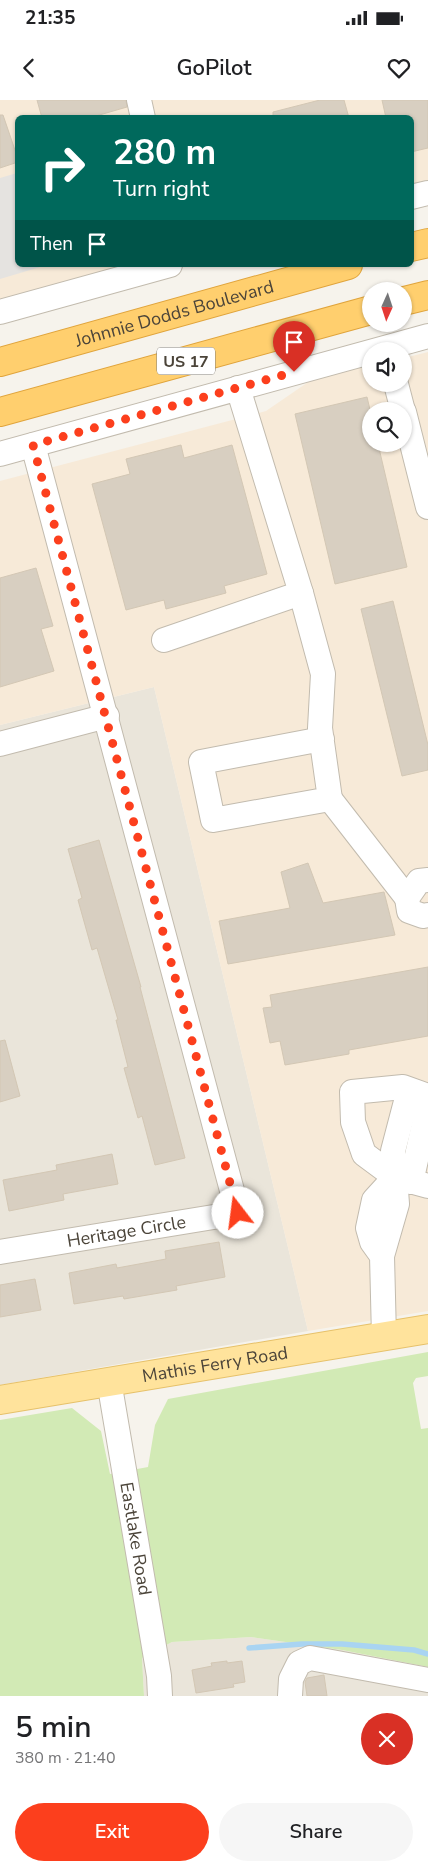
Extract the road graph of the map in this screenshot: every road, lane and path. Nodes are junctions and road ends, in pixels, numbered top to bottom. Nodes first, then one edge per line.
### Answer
1 (139, 100) edge
2 (142, 115) edge
3 (428, 193) edge
4 (414, 196) edge
5 (428, 243) edge
6 (414, 246) edge
7 (155, 267) edge
8 (341, 267) edge
9 (133, 270) edge
10 (428, 295) edge
11 (412, 299) edge
12 (0, 312) edge
13 (362, 312) edge
14 (428, 336) edge
15 (410, 342) edge
16 (362, 356) edge
17 (0, 362) edge
18 (238, 388) junction
19 (0, 412) edge
20 (412, 444) edge
21 (33, 445) junction
22 (0, 454) edge
23 (428, 507) edge
24 (301, 593) junction
25 (164, 640) dead end
26 (106, 716) junction
27 (322, 739) junction
28 (0, 744) edge
29 (330, 799) junction
30 (428, 880) edge
31 (407, 898) junction
32 (428, 915) edge
33 (419, 1093) edge
34 (428, 1107) edge
35 (411, 1182) edge
36 (0, 1252) edge
37 (428, 1329) edge
38 (384, 1337) junction
39 (109, 1381) junction
40 (0, 1400) edge
41 (428, 1680) edge
42 (160, 1696) edge
43 (290, 1696) edge

1 - 2 street
3 - 4 street
5 - 6 highway
7 - 9 street
8 - 17 highway, Johnnie Dodds Boulevard
9 - 12 street
10 - 11 highway
13 - 19 highway, US 17
14 - 15 street
16 - 18 street
18 - 21 street
18 - 24 street
20 - 23 street
21 - 22 street
21 - 26 street, Heritage Circle
24 - 25 street
24 - 27 street
26 - 28 street
26 - 36 street, Heritage Circle
27 - 29 street
27 - 29 street
29 - 31 street
30 - 31 street
31 - 32 street
33 - 35 street
33 - 35 street
34 - 35 street
35 - 38 street
37 - 38 main road, Mathis Ferry Road
38 - 39 main road, Mathis Ferry Road
39 - 40 main road, Mathis Ferry Road
39 - 42 street, Eastlake Road
41 - 43 street

